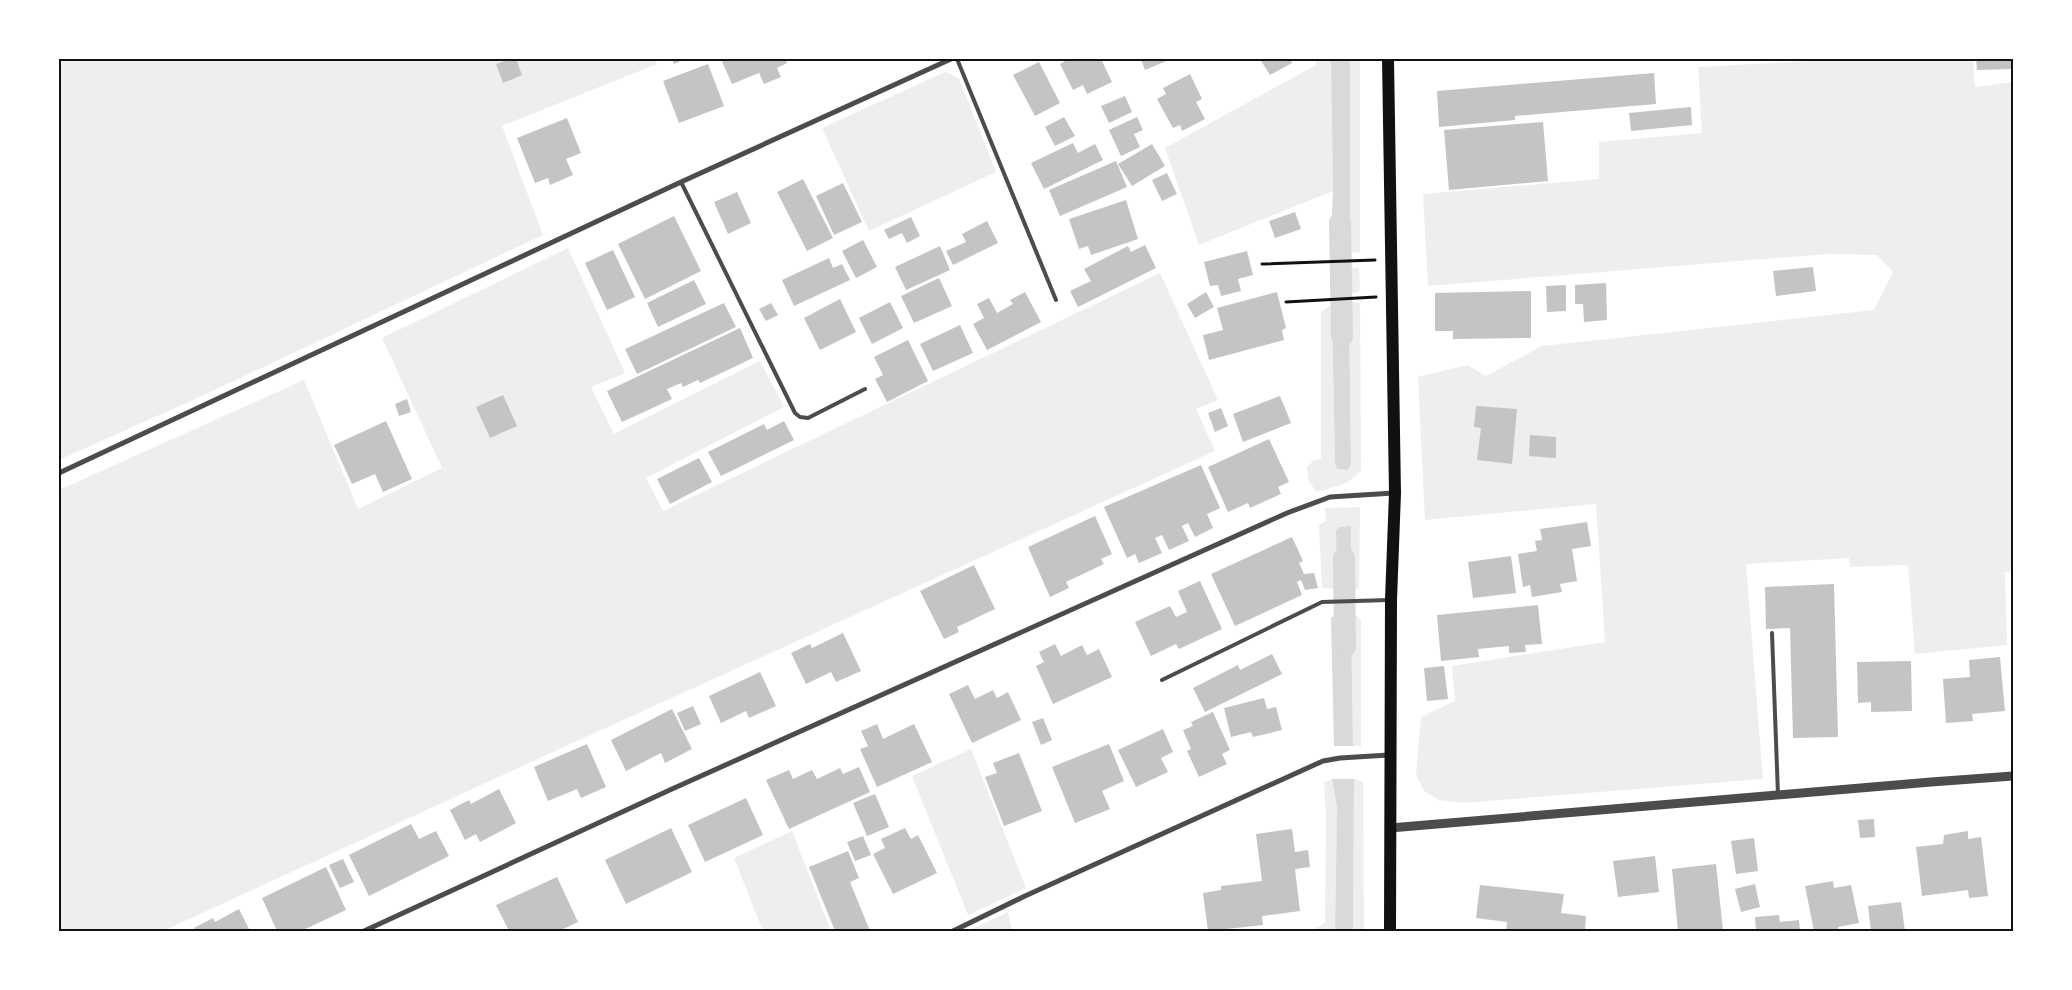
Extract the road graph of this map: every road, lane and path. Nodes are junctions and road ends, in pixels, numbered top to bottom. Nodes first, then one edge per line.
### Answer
1 (951, 59) edge
2 (957, 59) edge
3 (1388, 59) edge
4 (1488, 59) edge
5 (1535, 59) edge
6 (681, 182) junction
7 (1391, 260) junction
8 (1262, 264) dead end
9 (1392, 296) junction
10 (1056, 300) dead end
11 (1286, 302) dead end
12 (865, 389) dead end
13 (59, 473) edge
14 (1395, 494) junction
15 (1391, 600) junction
16 (1772, 633) dead end
17 (1162, 680) dead end
18 (1390, 755) junction
19 (2013, 776) edge
20 (1778, 795) junction
21 (1390, 828) junction
22 (364, 931) edge
23 (953, 931) edge
24 (1390, 931) edge

1 - 6 street
2 - 10 lane
3 - 7 main road
4 - 5 lane
6 - 12 lane
6 - 13 street
7 - 8 path
7 - 9 main road
9 - 11 path
9 - 14 main road
14 - 15 main road
14 - 22 street
15 - 17 lane
15 - 18 main road
16 - 20 lane
18 - 21 main road
18 - 23 street
19 - 20 street
20 - 21 street
21 - 24 main road

